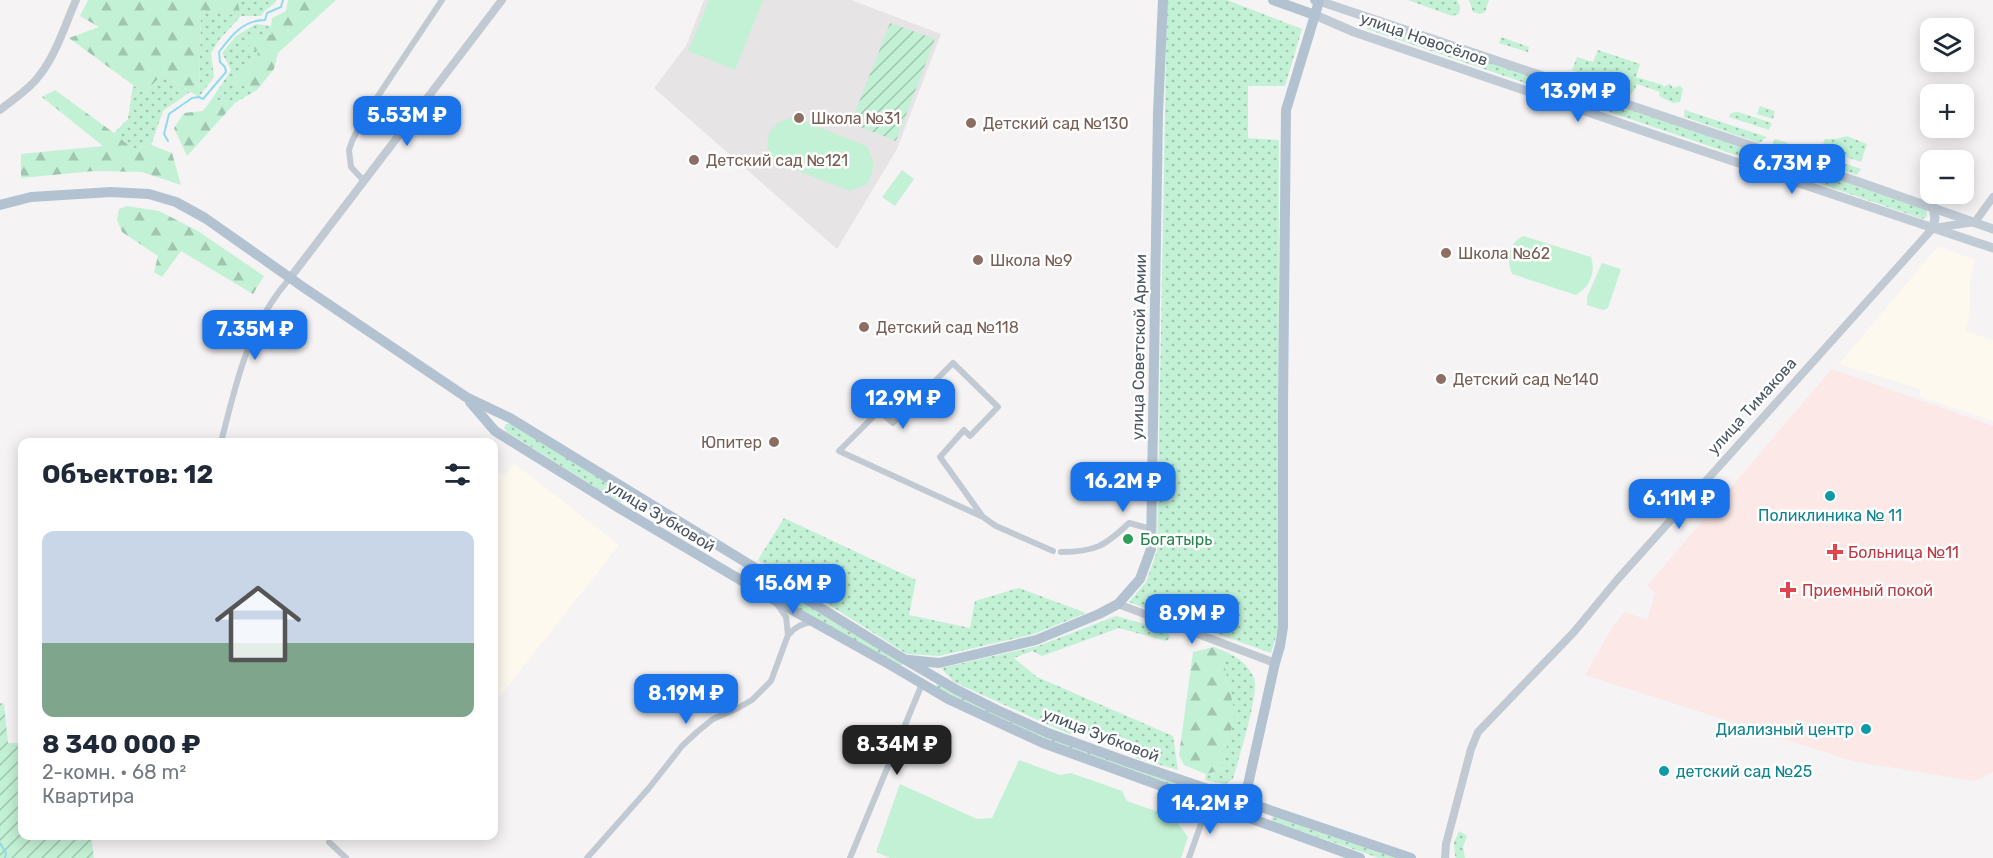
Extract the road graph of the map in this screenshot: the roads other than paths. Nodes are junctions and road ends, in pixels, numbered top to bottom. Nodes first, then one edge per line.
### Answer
1 (76, 0) edge
2 (442, 0) edge
3 (502, 0) edge
4 (1163, 0) edge
5 (1273, 0) edge
6 (1317, 1) edge
7 (1316, 15) junction
8 (0, 110) edge
9 (364, 181) junction
10 (1993, 197) edge
11 (0, 205) edge
12 (1933, 207) junction
13 (1975, 222) junction
14 (1933, 228) junction
15 (1993, 229) edge
16 (1975, 241) junction
17 (1993, 248) edge
18 (290, 278) junction
19 (466, 397) junction
20 (510, 418) junction
21 (495, 430) junction
22 (222, 438) edge
23 (628, 490) junction
24 (647, 501) junction
25 (619, 508) junction
26 (669, 513) junction
27 (983, 517) junction
28 (636, 519) junction
29 (1151, 528) junction
30 (657, 531) junction
31 (1053, 551) dead end
32 (1061, 552) dead end
33 (752, 566) junction
34 (740, 579) junction
35 (776, 601) junction
36 (1118, 604) junction
37 (813, 622) junction
38 (788, 635) junction
39 (905, 659) junction
40 (939, 663) junction
41 (1275, 663) junction
42 (924, 670) junction
43 (919, 682) junction
44 (1244, 802) junction
45 (1208, 804) junction
46 (1241, 816) junction
47 (329, 842) dead end
48 (346, 858) edge
49 (587, 858) edge
50 (850, 858) edge
51 (1189, 858) edge
52 (1360, 858) edge
53 (1411, 858) edge
54 (1445, 858) edge

1 - 8 street
2 - 9 street
3 - 9 street
4 - 29 main road, улица Советской Армии
5 - 7 main road, улица Новосёлов
6 - 7 main road, улица Новосёлов
6 - 12 main road, улица Новосёлов
7 - 14 main road, улица Новосёлов
7 - 41 main road
9 - 18 street
10 - 13 street
11 - 18 main road, улица Зубковой
12 - 13 main road, улица Новосёлов
12 - 14 main road
13 - 14 street
13 - 15 main road, улица Новосёлов
13 - 16 main road
14 - 16 main road, улица Новосёлов
14 - 54 street, улица Тимакова
16 - 17 main road, улица Новосёлов
18 - 19 main road, улица Зубковой
18 - 22 street
19 - 20 main road, улица Зубковой
19 - 21 main road, улица Зубковой
20 - 21 main road
20 - 23 main road, улица Зубковой
21 - 25 main road, улица Зубковой
23 - 24 main road, улица Зубковой
23 - 25 main road
24 - 26 main road, улица Зубковой
24 - 28 main road
25 - 28 main road, улица Зубковой
26 - 30 main road
26 - 33 main road, улица Зубковой
27 - 27 street
27 - 31 street
28 - 30 main road, улица Зубковой
29 - 32 street
29 - 36 main road, улица Советской Армии
30 - 34 main road, улица Зубковой
33 - 34 main road
33 - 39 main road, улица Зубковой
34 - 35 main road, улица Зубковой
35 - 37 main road, улица Зубковой
35 - 38 street
36 - 40 main road, улица Советской Армии
36 - 41 street
37 - 38 street
37 - 43 main road, улица Зубковой
38 - 49 street
39 - 40 main road, улица Советской Армии
39 - 42 main road, улица Зубковой
40 - 42 main road
41 - 44 main road
42 - 43 main road
42 - 44 main road, улица Зубковой
43 - 45 main road, улица Зубковой
43 - 50 street
44 - 46 main road
44 - 53 main road, улица Зубковой
45 - 46 main road, улица Зубковой
45 - 51 street
46 - 52 main road, улица Зубковой
47 - 48 street

